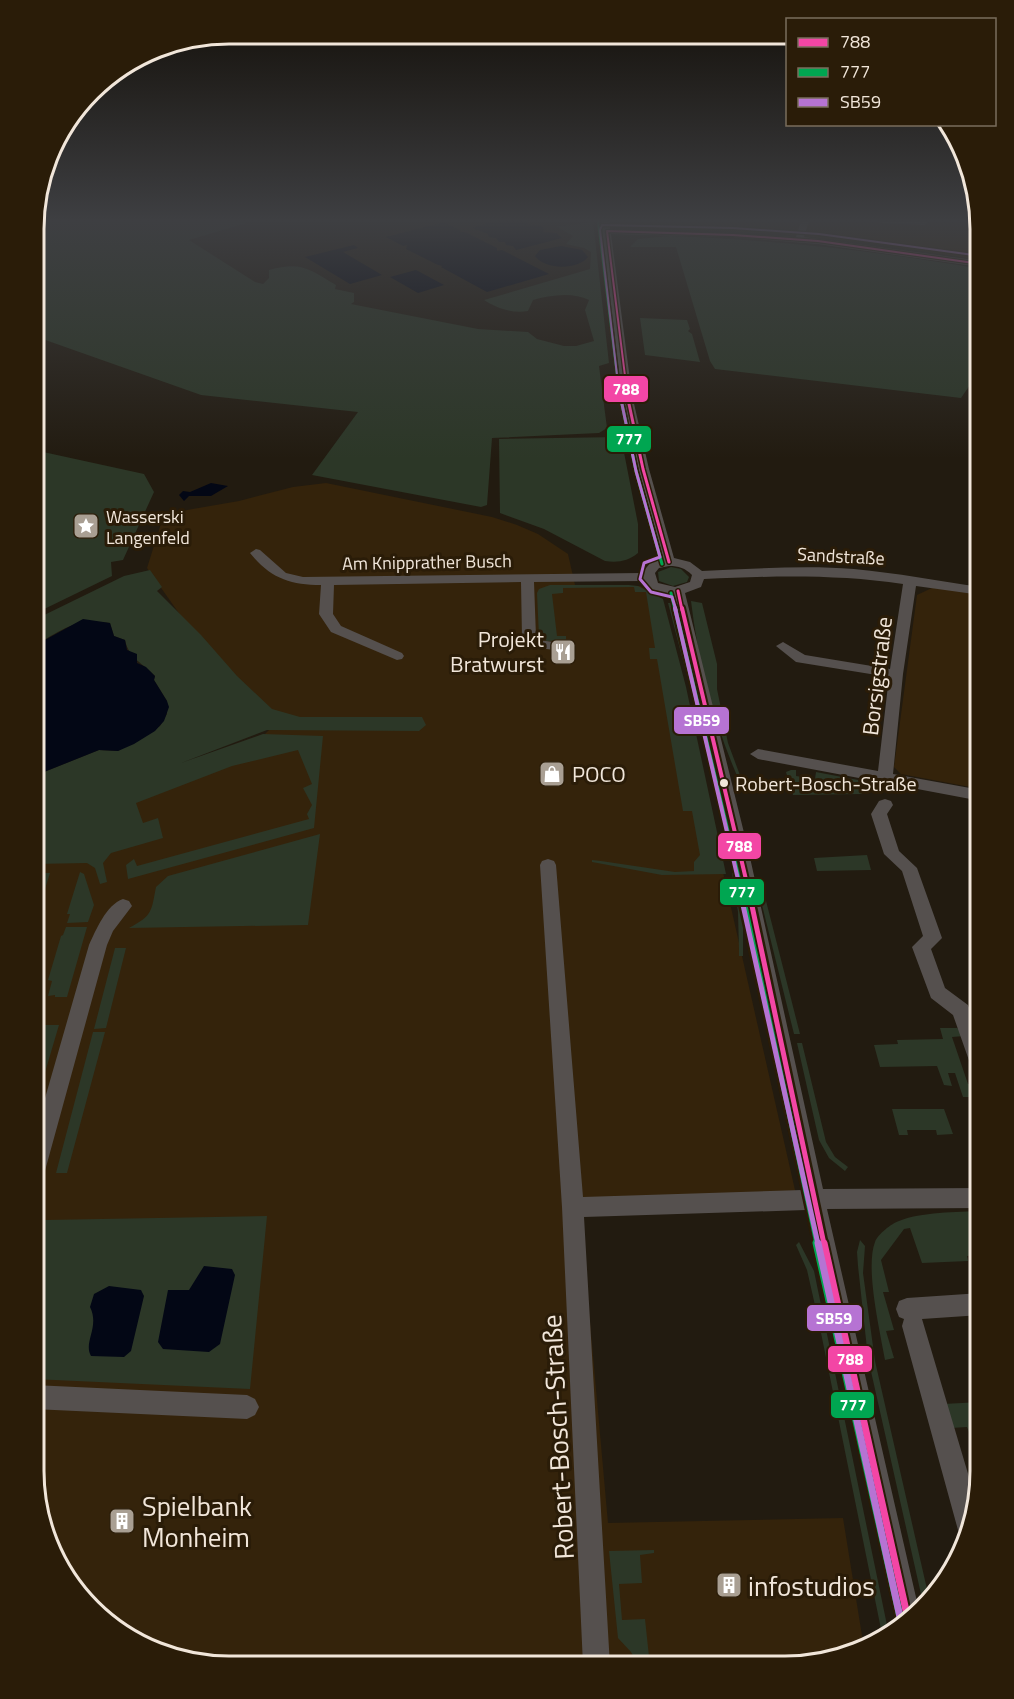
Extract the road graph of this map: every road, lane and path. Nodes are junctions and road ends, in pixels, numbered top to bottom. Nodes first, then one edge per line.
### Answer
1 (616, 300) edge
2 (256, 553) dead end
3 (669, 562) junction
4 (699, 575) junction
5 (648, 577) junction
6 (527, 579) junction
7 (910, 579) junction
8 (328, 582) junction
9 (970, 589) edge
10 (678, 591) junction
11 (555, 646) dead end
12 (783, 646) dead end
13 (397, 656) dead end
14 (896, 674) junction
15 (758, 754) dead end
16 (885, 778) junction
17 (970, 794) edge
18 (885, 805) dead end
19 (548, 865) dead end
20 (123, 906) dead end
21 (970, 1035) edge
22 (44, 1139) edge
23 (970, 1198) edge
24 (814, 1200) junction
25 (573, 1206) junction
26 (970, 1306) edge
27 (44, 1398) edge
28 (247, 1407) dead end
29 (969, 1490) edge
30 (906, 1610) edge
31 (597, 1656) edge

1 - 3 street
2 - 8 street, Am Knipprather Busch
3 - 4 street
3 - 5 street
4 - 7 street, Sandstraße
4 - 10 street
5 - 6 street, Am Knipprather Busch
5 - 10 street
6 - 8 street, Am Knipprather Busch
6 - 11 street, Am Knipprather Busch
7 - 9 street, Sandstraße
7 - 14 street, Borsigstraße
8 - 13 street, Am Knipprather Busch
10 - 24 street
12 - 14 street
14 - 16 street, Borsigstraße
15 - 16 street
16 - 17 street
18 - 21 street
19 - 25 street, Robert-Bosch-Straße
20 - 22 street
23 - 24 street
24 - 25 street
24 - 30 street
25 - 31 street, Robert-Bosch-Straße
26 - 29 street
27 - 28 street

